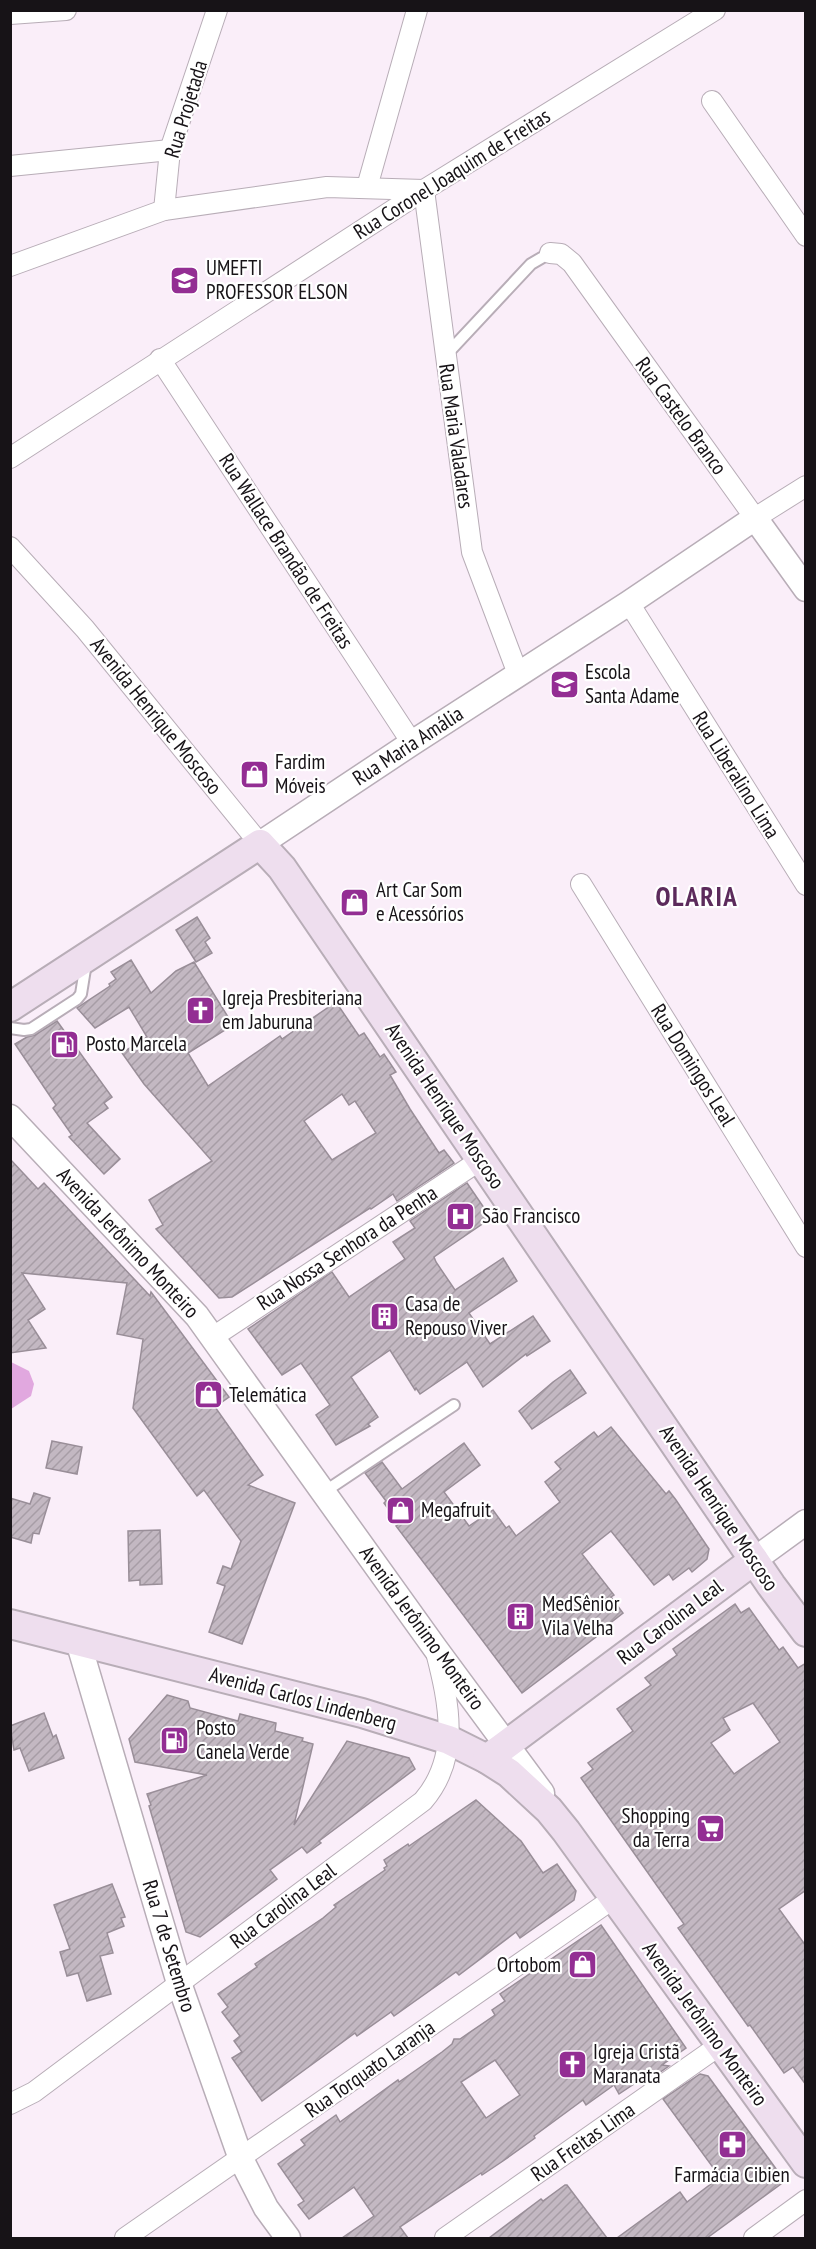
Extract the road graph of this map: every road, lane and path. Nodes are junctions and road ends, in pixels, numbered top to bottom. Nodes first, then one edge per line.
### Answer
1 (66, 10) edge
2 (218, 10) edge
3 (417, 10) edge
4 (715, 10) edge
5 (10, 14) edge
6 (712, 101) dead end
7 (170, 150) junction
8 (10, 166) edge
9 (367, 187) junction
10 (424, 190) junction
11 (164, 210) junction
12 (806, 236) edge
13 (550, 253) joint
14 (10, 266) edge
15 (445, 356) junction
16 (160, 359) junction
17 (10, 458) edge
18 (806, 486) edge
19 (754, 518) junction
20 (10, 547) edge
21 (806, 589) edge
22 (629, 603) junction
23 (518, 674) junction
24 (412, 742) junction
25 (260, 844) junction
26 (581, 884) dead end
27 (806, 885) edge
28 (87, 957) junction
29 (10, 1007) edge
30 (10, 1028) edge
31 (10, 1117) edge
32 (482, 1159) junction
33 (806, 1247) edge
34 (213, 1337) junction
35 (454, 1405) dead end
36 (324, 1492) junction
37 (806, 1522) edge
38 (754, 1560) junction
39 (10, 1624) edge
40 (806, 1632) edge
41 (78, 1641) junction
42 (435, 1648) junction
43 (449, 1740) junction
44 (497, 1751) junction
45 (566, 1831) joint
46 (614, 1898) junction
47 (179, 1983) junction
48 (720, 2045) junction
49 (10, 2103) edge
50 (241, 2159) junction
51 (806, 2163) edge
52 (806, 2200) edge
53 (125, 2238) edge
54 (288, 2238) edge
55 (445, 2238) edge
56 (754, 2238) edge

1 - 5 street
2 - 7 street, Rua Projetada
3 - 9 street
4 - 10 street, Rua Coronel Joaquim de Freitas
6 - 12 street
7 - 8 street
7 - 11 street, Rua Projetada
9 - 10 street
9 - 11 street
10 - 15 street, Rua Maria Valadares
10 - 16 street, Rua Coronel Joaquim de Freitas
11 - 14 street
13 - 15 lane
13 - 19 street, Rua Castelo Branco
15 - 23 street, Rua Maria Valadares
16 - 17 street, Rua Coronel Joaquim de Freitas
16 - 24 street, Rua Wallace Brandão de Freitas
18 - 19 street, Rua Maria Amália
19 - 21 street, Rua Castelo Branco
19 - 22 street, Rua Maria Amália
20 - 25 street, Avenida Henrique Moscoso
22 - 23 street, Rua Maria Amália
22 - 27 street, Rua Liberalino Lima
23 - 24 street, Rua Maria Amália
24 - 25 street, Rua Maria Amália
25 - 28 main road, Rua Maria Amália
25 - 32 main road, Avenida Henrique Moscoso
26 - 33 street, Rua Domingos Leal
28 - 29 main road, Rua Maria Amália
28 - 30 lane
31 - 34 street, Avenida Jerônimo Monteiro
32 - 34 street, Rua Nossa Senhora da Penha
32 - 38 main road, Avenida Henrique Moscoso
34 - 36 street, Avenida Jerônimo Monteiro
35 - 36 lane
36 - 42 street, Avenida Jerônimo Monteiro
37 - 38 street, Rua Carolina Leal
38 - 40 main road, Avenida Henrique Moscoso
38 - 44 main road, Rua Carolina Leal
39 - 41 main road, Avenida Carlos Lindenberg
41 - 43 main road, Avenida Carlos Lindenberg
41 - 47 street, Rua 7 de Setembro
42 - 43 street, Rua Carolina Leal
42 - 44 street, Avenida Jerônimo Monteiro
43 - 44 main road, Avenida Carlos Lindenberg
43 - 47 street, Rua Carolina Leal
44 - 45 main road, Avenida Carlos Lindenberg
45 - 46 main road, Avenida Jerônimo Monteiro
46 - 48 main road, Avenida Jerônimo Monteiro
46 - 50 street, Rua Torquato Laranja
47 - 49 street, Rua Carolina Leal
47 - 50 street, Rua 7 de Setembro
48 - 51 main road, Avenida Jerônimo Monteiro
48 - 55 street, Rua Freitas Lima
50 - 53 street, Rua Torquato Laranja
50 - 54 street, Rua 7 de Setembro
52 - 56 street

